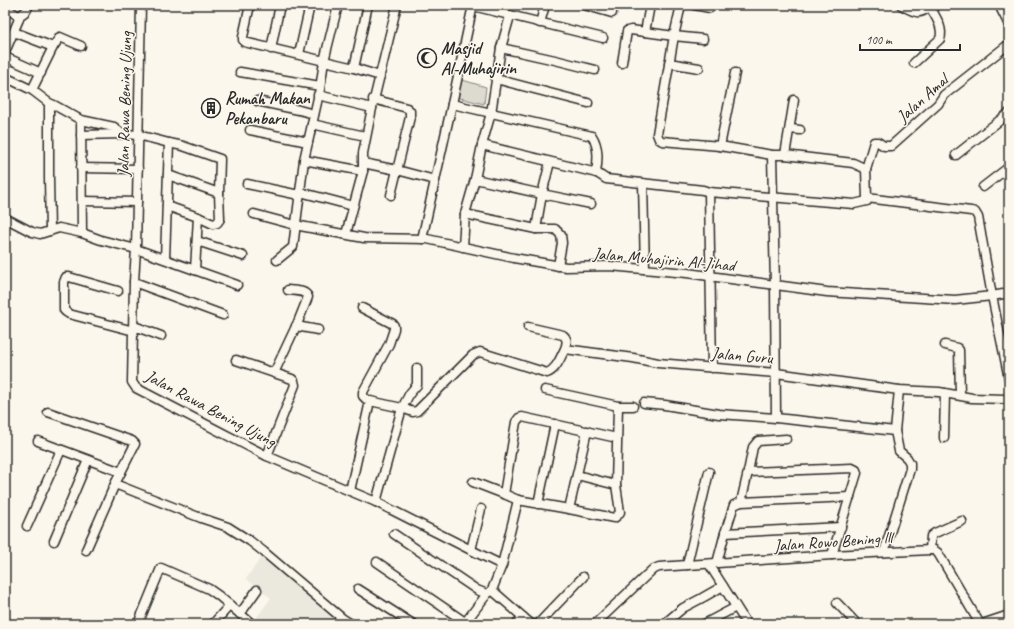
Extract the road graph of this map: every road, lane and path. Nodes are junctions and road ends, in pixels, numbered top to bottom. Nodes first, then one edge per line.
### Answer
1 (29, 5) edge
2 (141, 5) edge
3 (250, 5) edge
4 (280, 5) edge
5 (310, 5) edge
6 (338, 5) edge
7 (368, 5) edge
8 (397, 5) edge
9 (473, 5) edge
10 (545, 5) edge
11 (584, 5) edge
12 (650, 5) edge
13 (681, 5) edge
14 (694, 5) edge
15 (902, 5) edge
16 (999, 5) edge
17 (931, 6) edge
18 (5, 8) edge
19 (710, 8) dead end
20 (612, 13) dead end
21 (510, 16) junction
22 (18, 17) junction
23 (540, 23) junction
24 (1009, 25) edge
25 (14, 32) junction
26 (645, 32) junction
27 (674, 36) junction
28 (603, 38) dead end
29 (703, 39) dead end
30 (1009, 44) edge
31 (81, 46) dead end
32 (53, 48) junction
33 (501, 48) junction
34 (271, 49) junction
35 (5, 52) edge
36 (299, 54) junction
37 (5, 57) edge
38 (324, 61) junction
39 (622, 63) dead end
40 (669, 63) junction
41 (914, 63) dead end
42 (354, 68) junction
43 (700, 68) dead end
44 (595, 70) dead end
45 (240, 72) dead end
46 (41, 73) junction
47 (734, 73) dead end
48 (380, 76) junction
49 (5, 77) edge
50 (496, 79) junction
51 (32, 90) junction
52 (319, 91) junction
53 (373, 99) junction
54 (794, 100) dead end
55 (257, 101) dead end
56 (49, 103) junction
57 (588, 103) dead end
58 (452, 104) junction
59 (372, 108) junction
60 (491, 112) junction
61 (1009, 113) edge
62 (314, 114) junction
63 (81, 120) junction
64 (312, 124) junction
65 (790, 129) junction
66 (250, 130) dead end
67 (800, 130) dead end
68 (122, 134) junction
69 (82, 135) junction
70 (138, 135) junction
71 (366, 136) junction
72 (308, 142) junction
73 (169, 143) junction
74 (482, 145) junction
75 (720, 146) junction
76 (772, 155) junction
77 (785, 155) junction
78 (956, 155) dead end
79 (304, 160) junction
80 (550, 162) junction
81 (363, 167) junction
82 (1009, 167) edge
83 (81, 168) junction
84 (138, 169) junction
85 (866, 169) junction
86 (397, 170) junction
87 (596, 173) junction
88 (168, 175) junction
89 (475, 179) junction
90 (435, 180) junction
91 (643, 183) junction
92 (247, 184) dead end
93 (983, 187) dead end
94 (708, 192) junction
95 (218, 193) junction
96 (300, 194) junction
97 (542, 194) junction
98 (391, 195) dead end
99 (773, 196) junction
100 (867, 198) junction
101 (82, 200) junction
102 (137, 202) junction
103 (591, 204) dead end
104 (167, 206) junction
105 (353, 206) junction
106 (254, 214) dead end
107 (465, 214) junction
108 (198, 217) junction
109 (5, 218) edge
110 (295, 225) junction
111 (536, 229) junction
112 (50, 231) junction
113 (82, 232) junction
114 (346, 234) junction
115 (422, 239) junction
116 (196, 241) junction
117 (463, 247) junction
118 (136, 249) junction
119 (243, 256) dead end
120 (165, 260) junction
121 (277, 260) dead end
122 (558, 266) junction
123 (645, 269) junction
124 (195, 270) junction
125 (711, 276) junction
126 (134, 282) junction
127 (237, 285) dead end
128 (775, 285) junction
129 (288, 290) dead end
130 (118, 291) dead end
131 (1009, 293) edge
132 (992, 296) junction
133 (362, 308) dead end
134 (223, 315) dead end
135 (296, 326) junction
136 (528, 327) dead end
137 (134, 329) junction
138 (318, 330) dead end
139 (161, 336) dead end
140 (945, 345) dead end
141 (566, 349) junction
142 (236, 360) dead end
143 (417, 368) dead end
144 (712, 368) junction
145 (274, 373) junction
146 (776, 373) junction
147 (1009, 379) edge
148 (545, 390) dead end
149 (899, 390) junction
150 (945, 393) junction
151 (960, 395) junction
152 (1009, 398) edge
153 (370, 401) junction
154 (644, 403) dead end
155 (618, 406) junction
156 (633, 406) dead end
157 (402, 408) junction
158 (48, 412) dead end
159 (776, 418) junction
160 (555, 424) junction
161 (587, 431) junction
162 (895, 431) junction
163 (617, 438) junction
164 (944, 438) dead end
165 (786, 439) dead end
166 (38, 441) dead end
167 (61, 450) junction
168 (267, 456) junction
169 (88, 460) junction
170 (121, 472) junction
171 (709, 472) dead end
172 (748, 472) junction
173 (577, 475) junction
174 (473, 482) dead end
175 (115, 484) junction
176 (616, 484) junction
177 (350, 491) junction
178 (504, 494) junction
179 (850, 497) junction
180 (518, 500) junction
181 (376, 502) junction
182 (741, 502) junction
183 (538, 504) junction
184 (481, 509) dead end
185 (569, 509) junction
186 (962, 521) dead end
187 (28, 526) dead end
188 (840, 527) junction
189 (725, 533) junction
190 (394, 534) dead end
191 (54, 540) dead end
192 (86, 550) dead end
193 (471, 550) junction
194 (930, 550) junction
195 (884, 552) junction
196 (832, 555) junction
197 (376, 562) dead end
198 (713, 563) junction
199 (502, 565) junction
200 (687, 565) junction
201 (584, 577) dead end
202 (723, 586) junction
203 (358, 589) dead end
204 (257, 590) dead end
205 (489, 592) junction
206 (837, 602) dead end
207 (230, 605) junction
208 (736, 607) junction
209 (240, 614) junction
210 (1009, 615) edge
211 (523, 617) junction
212 (346, 623) edge
213 (465, 623) edge
214 (138, 624) edge
215 (213, 624) edge
216 (252, 624) edge
217 (413, 624) edge
218 (516, 624) edge
219 (530, 624) edge
220 (538, 624) edge
221 (595, 624) edge
222 (664, 624) edge
223 (704, 624) edge
224 (747, 624) edge
225 (857, 624) edge
226 (981, 624) edge

1 - 22 street
2 - 70 street, Jalan Rawa Bening Ujung
3 - 34 street
4 - 34 street
5 - 36 street
6 - 38 street
7 - 42 street
8 - 48 street
9 - 21 street
9 - 58 street
10 - 23 street
11 - 20 street
12 - 26 street
13 - 27 street
14 - 19 street
15 - 17 street
16 - 24 street
17 - 41 street
18 - 22 street
21 - 23 street
21 - 33 street
22 - 25 street
23 - 28 street
25 - 32 street
25 - 35 street
26 - 27 street
26 - 39 street
27 - 29 street
27 - 40 street
30 - 85 street, Jalan Amal
31 - 32 street
32 - 46 street
33 - 44 street
33 - 50 street
34 - 36 street
36 - 38 street
37 - 46 street
38 - 42 street
38 - 52 street
40 - 43 street
40 - 75 street
42 - 48 street
45 - 52 street
46 - 51 street
47 - 75 street
48 - 53 street
49 - 51 street
50 - 57 street
50 - 60 street
51 - 56 street
52 - 59 street
52 - 62 street
53 - 59 street
53 - 86 street
54 - 65 street
55 - 62 street
56 - 63 street
56 - 112 street
58 - 60 street
58 - 90 street
59 - 71 street
60 - 74 street
60 - 87 street
61 - 78 street
62 - 64 street
63 - 68 street
63 - 69 street
64 - 71 street
64 - 72 street
65 - 67 street
65 - 77 street
66 - 72 street
68 - 69 street
68 - 70 street
69 - 83 street
70 - 73 street
70 - 84 street, Jalan Rawa Bening Ujung
71 - 81 street
72 - 79 street
73 - 88 street
73 - 95 street
74 - 80 street
74 - 89 street
75 - 76 street
76 - 77 street
76 - 99 street
77 - 85 street
79 - 81 street
79 - 96 street
80 - 87 street
80 - 97 street
81 - 86 street
81 - 105 street
82 - 93 street
83 - 84 street
83 - 101 street
84 - 102 street, Jalan Rawa Bening Ujung
85 - 100 street
86 - 90 street
86 - 98 street
87 - 91 street
88 - 95 street
88 - 104 street
89 - 97 street
89 - 107 street
90 - 115 street
91 - 94 street
91 - 123 street
92 - 96 street
94 - 99 street
94 - 125 street
95 - 108 street
96 - 105 street
96 - 110 street
97 - 103 street
97 - 111 street
99 - 100 street
99 - 128 street
100 - 132 street
101 - 102 street
101 - 113 street
102 - 118 street, Jalan Rawa Bening Ujung
104 - 108 street
104 - 120 street
105 - 114 street
106 - 110 street, Jalan Muhajirin Al-Jihad
107 - 111 street
107 - 117 street
108 - 116 street
109 - 112 street
110 - 114 street, Jalan Muhajirin Al-Jihad
110 - 121 street
111 - 122 street
112 - 113 street
113 - 118 street
114 - 115 street, Jalan Muhajirin Al-Jihad
115 - 117 street, Jalan Muhajirin Al-Jihad
116 - 119 street
116 - 124 street
117 - 122 street, Jalan Muhajirin Al-Jihad
118 - 120 street
118 - 126 street, Jalan Rawa Bening Ujung
120 - 124 street
122 - 123 street, Jalan Muhajirin Al-Jihad
123 - 125 street, Jalan Muhajirin Al-Jihad
124 - 127 street
125 - 128 street, Jalan Muhajirin Al-Jihad
125 - 144 street
126 - 134 street
126 - 137 street, Jalan Rawa Bening Ujung
128 - 132 street, Jalan Muhajirin Al-Jihad
128 - 146 street
129 - 135 street
130 - 137 street
131 - 132 street, Jalan Muhajirin Al-Jihad
132 - 147 street
133 - 153 street
135 - 138 street
135 - 145 street
136 - 141 street
137 - 139 street
137 - 168 street, Jalan Rawa Bening Ujung
140 - 151 street
141 - 144 street, Jalan Guru
141 - 157 street
142 - 145 street
143 - 157 street
144 - 146 street, Jalan Guru
145 - 168 street
146 - 149 street, Jalan Guru
146 - 159 street
148 - 155 street
149 - 150 street, Jalan Guru
149 - 162 street
150 - 151 street, Jalan Guru
150 - 164 street
151 - 152 street, Jalan Guru
153 - 157 street
153 - 177 street
154 - 159 street
155 - 156 street
155 - 163 street
157 - 181 street
158 - 170 street
159 - 162 street
160 - 161 street
160 - 178 street
160 - 183 street
161 - 163 street
161 - 173 street
162 - 195 street
163 - 176 street
165 - 172 street
166 - 167 street
167 - 169 street
167 - 187 street
168 - 177 street, Jalan Rawa Bening Ujung
169 - 170 street
169 - 191 street
170 - 175 street
171 - 200 street
172 - 179 street
172 - 182 street
173 - 176 street
173 - 185 street
174 - 178 street
175 - 192 street
175 - 212 street
176 - 185 street
177 - 181 street, Jalan Rawa Bening Ujung
178 - 180 street
179 - 182 street
179 - 188 street
180 - 183 street
180 - 199 street
181 - 193 street, Jalan Rawa Bening Ujung
182 - 189 street
183 - 185 street
184 - 193 street
186 - 194 street
188 - 189 street
188 - 196 street
189 - 198 street
190 - 205 street
193 - 199 street, Jalan Rawa Bening Ujung
194 - 195 street, Jalan Rowo Bening lll
194 - 226 street
195 - 196 street, Jalan Rowo Bening lll
196 - 198 street, Jalan Rowo Bening lll
197 - 213 street
198 - 200 street, Jalan Rowo Bening lll
198 - 202 street
199 - 205 street
200 - 221 street, Jalan Rowo Bening lll
201 - 220 street
202 - 208 street
202 - 222 street
203 - 217 street
204 - 209 street
205 - 211 street
205 - 213 street
206 - 225 street
207 - 209 street
207 - 214 street
207 - 215 street
208 - 223 street
208 - 224 street
209 - 216 street
210 - 226 street
211 - 218 street
211 - 219 street

